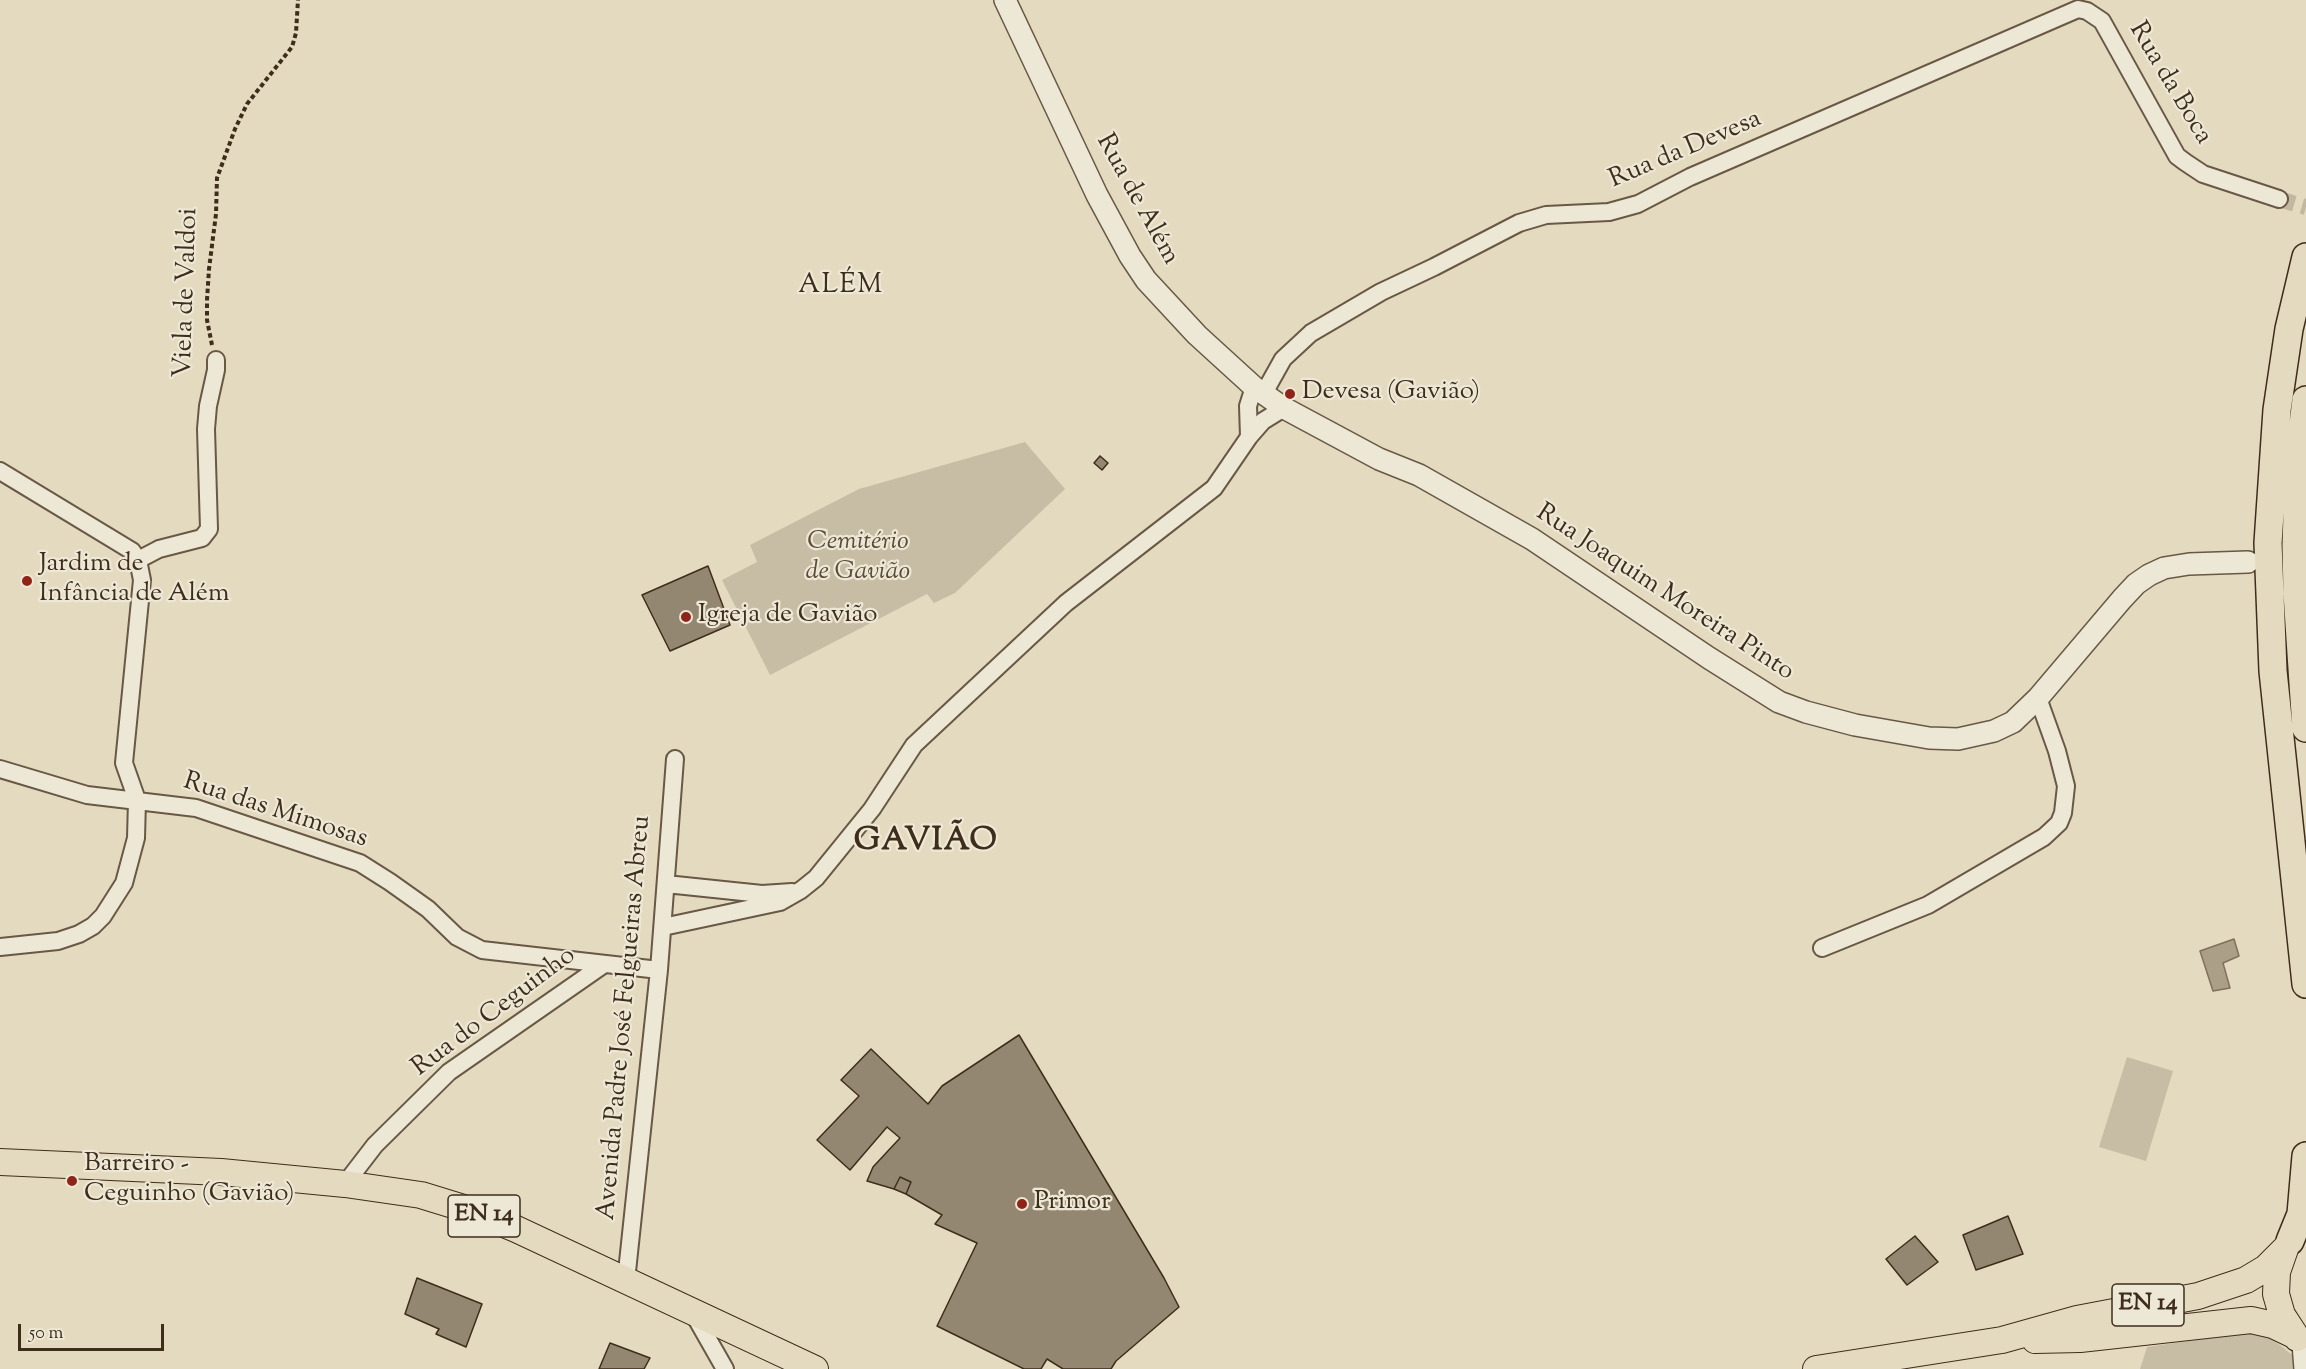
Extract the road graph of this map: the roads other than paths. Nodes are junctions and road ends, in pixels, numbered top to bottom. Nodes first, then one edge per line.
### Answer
1 (1005, 0) edge
2 (2054, 18) joint
3 (2279, 199) tunnel mouth
4 (2306, 257) edge
5 (216, 360) road end
6 (1259, 390) junction
7 (2306, 400) edge
8 (1284, 408) junction
9 (1249, 437) junction
10 (0, 471) edge
11 (138, 560) junction
12 (2248, 562) dead end
13 (2038, 698) junction
14 (2306, 728) edge
15 (675, 759) dead end
16 (0, 769) edge
17 (137, 800) junction
18 (666, 884) junction
19 (801, 890) junction
20 (663, 927) junction
21 (0, 947) edge
22 (1822, 948) dead end
23 (603, 965) junction
24 (659, 970) junction
25 (2306, 984) edge
26 (2306, 1156) edge
27 (0, 1161) edge
28 (345, 1184) junction
29 (2294, 1239) edge
30 (626, 1281) junction
31 (692, 1311) junction
32 (2002, 1340) junction
33 (2302, 1348) edge
34 (725, 1369) edge
35 (815, 1369) edge
36 (1816, 1369) edge

1 - 6 street, Rua de Além
2 - 3 street, Rua da Boca
2 - 6 street, Rua da Devesa
4 - 25 highway
5 - 11 street, Viela de Valdoi
6 - 8 street, Rua Joaquim Moreira Pinto
6 - 9 street, Rua da Devesa
7 - 14 highway
8 - 9 street
8 - 13 street, Rua Joaquim Moreira Pinto
9 - 19 street
10 - 11 street
11 - 17 street
12 - 13 street, Rua Joaquim Moreira Pinto
13 - 22 street
15 - 18 street, Avenida Padre José Felgueiras Abreu
16 - 17 street, Rua das Mimosas
17 - 21 street
17 - 23 street, Rua das Mimosas
18 - 19 street
18 - 20 street, Avenida Padre José Felgueiras Abreu
19 - 20 street
20 - 24 street, Avenida Padre José Felgueiras Abreu
23 - 24 street, Rua das Mimosas
23 - 28 street, Rua do Ceguinho
24 - 30 street, Avenida Padre José Felgueiras Abreu
26 - 29 highway, EN 14
27 - 28 main road, EN 14
28 - 30 main road, EN 14
29 - 32 main road, EN 14
29 - 33 main road, EN 14
30 - 31 main road, EN 14
31 - 34 street
31 - 35 main road, EN 14
32 - 33 main road, EN 14
32 - 36 main road, EN 14

